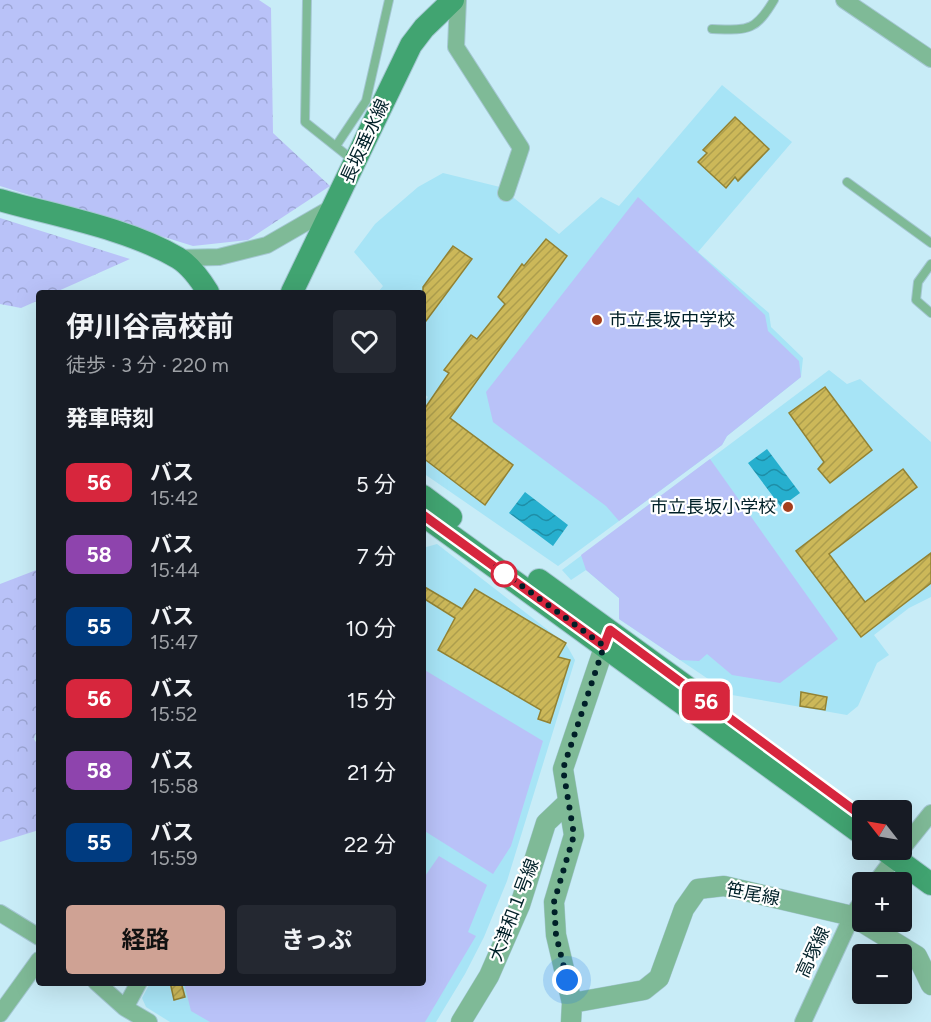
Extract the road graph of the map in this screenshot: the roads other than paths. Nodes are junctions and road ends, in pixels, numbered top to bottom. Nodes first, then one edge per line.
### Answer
1 (307, 0) edge
2 (389, 0) edge
3 (453, 0) edge
4 (458, 0) edge
5 (774, 0) edge
6 (844, 0) edge
7 (712, 29) dead end
8 (931, 59) edge
9 (336, 146) junction
10 (354, 162) junction
11 (847, 182) dead end
12 (506, 193) dead end
13 (0, 200) edge
14 (335, 206) junction
15 (931, 243) edge
16 (178, 258) junction
17 (931, 264) edge
18 (207, 290) edge
19 (293, 290) edge
20 (931, 313) edge
21 (426, 498) edge
22 (426, 516) edge
23 (607, 638) junction
24 (568, 802) junction
25 (852, 809) edge
26 (931, 813) edge
27 (852, 826) edge
28 (912, 833) edge
29 (912, 856) edge
30 (908, 860) edge
31 (931, 866) edge
32 (931, 884) edge
33 (852, 907) edge
34 (0, 913) edge
35 (852, 919) edge
36 (891, 932) edge
37 (36, 935) edge
38 (924, 955) edge
39 (36, 964) edge
40 (931, 985) edge
41 (100, 986) edge
42 (137, 986) edge
43 (125, 1008) junction
44 (572, 1012) edge
45 (0, 1014) edge
46 (149, 1022) edge
47 (461, 1022) edge
48 (803, 1022) edge

1 - 9 lane
2 - 9 lane
3 - 10 main road, 長坂垂水線
4 - 12 street
5 - 7 lane
6 - 8 street
9 - 10 lane
10 - 14 main road, 長坂垂水線
11 - 15 lane
13 - 16 main road
14 - 16 street
14 - 19 main road, 長坂垂水線
16 - 18 main road
17 - 20 lane
21 - 23 main road
22 - 23 main road
23 - 24 street
23 - 25 main road
23 - 27 main road
24 - 44 street
24 - 47 street, 大津和１号線
26 - 28 street
29 - 31 main road
30 - 32 main road
33 - 44 street, 笹尾線
34 - 37 street
35 - 48 street, 高塚線
36 - 38 street, 笹尾線
38 - 40 street, 笹尾線
39 - 45 street
41 - 43 street
42 - 43 street
43 - 46 street

